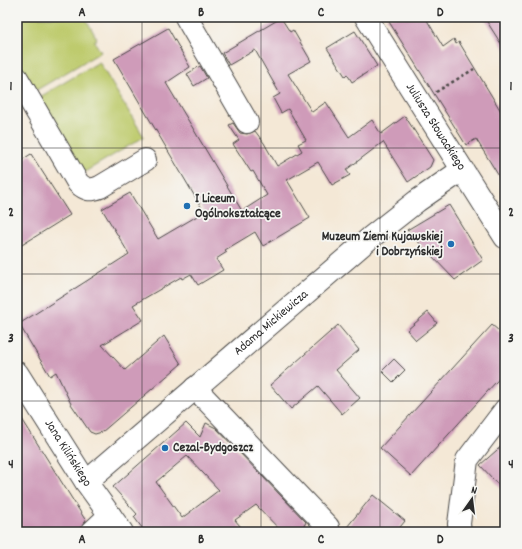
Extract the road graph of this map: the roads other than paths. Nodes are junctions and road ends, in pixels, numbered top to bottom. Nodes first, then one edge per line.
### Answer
1 (186, 17) edge
2 (366, 17) edge
3 (17, 78) edge
4 (247, 122) dead end
5 (144, 160) dead end
6 (462, 170) junction
7 (505, 237) edge
8 (17, 373) edge
9 (195, 388) junction
10 (505, 410) edge
11 (86, 482) junction
12 (116, 524) edge
13 (328, 527) dead end
14 (92, 532) edge
15 (460, 532) edge

1 - 4 street
2 - 6 street, Juliusza Słowackiego
3 - 5 street
6 - 7 street, Juliusza Słowackiego
6 - 9 street, Adama Mickiewicza
8 - 11 street, Jana Kilińskiego
9 - 11 street, Adama Mickiewicza
9 - 13 street
10 - 15 street
11 - 12 street, Jana Kilińskiego
12 - 14 street

